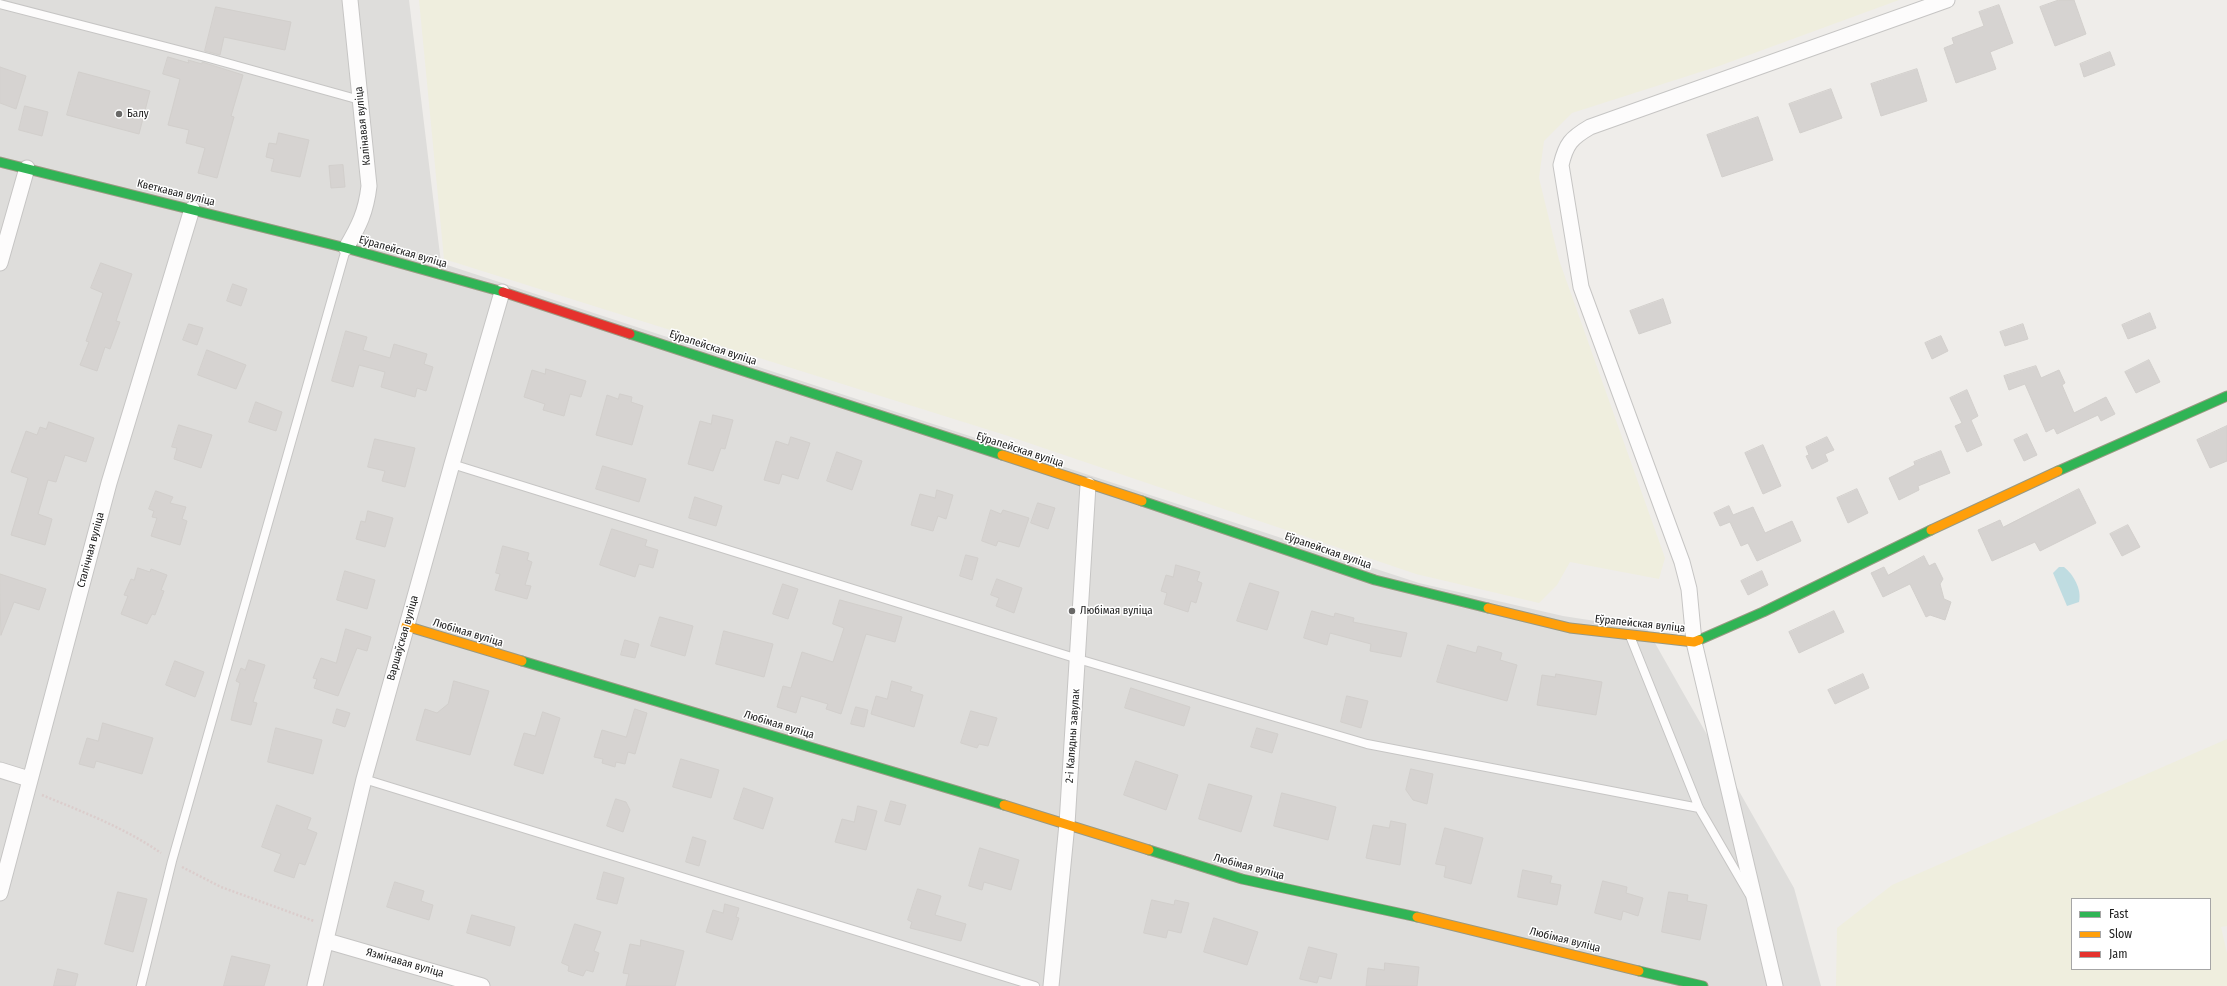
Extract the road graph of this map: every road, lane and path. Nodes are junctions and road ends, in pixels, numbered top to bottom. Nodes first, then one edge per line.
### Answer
1 (350, 0) edge
2 (1947, 0) edge
3 (0, 4) edge
4 (360, 100) junction
5 (0, 162) edge
6 (27, 168) junction
7 (192, 209) junction
8 (346, 248) junction
9 (0, 263) edge
10 (502, 292) junction
11 (2227, 396) edge
12 (452, 464) junction
13 (1088, 485) junction
14 (406, 626) junction
15 (1630, 635) junction
16 (1694, 642) junction
17 (1078, 658) junction
18 (0, 770) edge
19 (364, 779) junction
20 (28, 785) junction
21 (1699, 808) junction
22 (1067, 824) junction
23 (172, 861) junction
24 (0, 893) edge
25 (1756, 906) junction
26 (329, 934) junction
27 (141, 986) edge
28 (315, 986) edge
29 (482, 986) edge
30 (1035, 986) edge
31 (1051, 986) edge
32 (1703, 986) edge
33 (1775, 986) edge

1 - 4 street, Калінавая вуліца
2 - 16 street
3 - 4 lane
4 - 8 street, Калінавая вуліца
5 - 6 street, Кветкавая вуліца
6 - 7 street, Кветкавая вуліца
6 - 9 street
7 - 8 street, Кветкавая вуліца
7 - 20 street, Сталічная вуліца
8 - 10 street, Еўрапейская вуліца
8 - 23 lane
10 - 12 street, Варшаўская вуліца
10 - 13 street, Еўрапейская вуліца
11 - 16 street
12 - 14 street, Варшаўская вуліца
12 - 17 lane
13 - 15 street, Еўрапейская вуліца
13 - 17 street, 2-і Калядны завулак
14 - 19 street, Варшаўская вуліца
14 - 22 street, Любімая вуліца
15 - 16 street, Еўрапейская вуліца
15 - 21 lane
16 - 25 street
17 - 21 lane
17 - 22 street, 2-і Калядны завулак
18 - 20 street
19 - 26 street, Варшаўская вуліца
19 - 30 lane
20 - 23 path
20 - 24 street, Сталічная вуліца
21 - 25 lane
22 - 31 street, 2-і Калядны завулак
22 - 32 street, Любімая вуліца
23 - 26 path
23 - 27 lane
25 - 33 street
26 - 28 street, Варшаўская вуліца
26 - 29 street, Язмінавая вуліца

